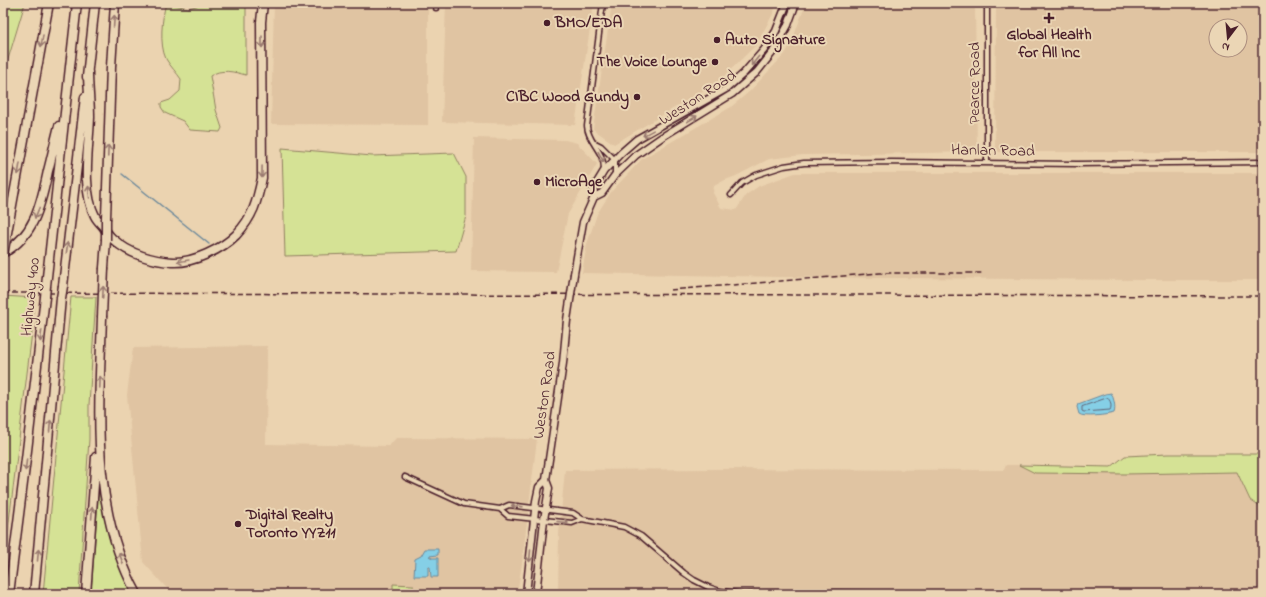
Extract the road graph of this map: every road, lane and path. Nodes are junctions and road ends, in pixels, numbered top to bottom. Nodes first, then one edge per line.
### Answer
1 (49, 3) edge
2 (77, 3) edge
3 (95, 3) edge
4 (115, 3) edge
5 (258, 3) edge
6 (263, 3) edge
7 (603, 3) edge
8 (787, 3) edge
9 (796, 3) edge
10 (987, 3) edge
11 (261, 22) junction
12 (88, 72) junction
13 (69, 80) junction
14 (595, 143) junction
15 (615, 160) junction
16 (1263, 162) edge
17 (987, 163) junction
18 (604, 171) junction
19 (616, 175) junction
20 (731, 195) dead end
21 (594, 197) junction
22 (3, 254) edge
23 (99, 421) junction
24 (405, 477) dead end
25 (546, 480) junction
26 (500, 509) junction
27 (535, 509) junction
28 (545, 510) junction
29 (534, 519) junction
30 (582, 519) junction
31 (544, 520) junction
32 (9, 594) edge
33 (34, 594) edge
34 (86, 594) edge
35 (137, 594) edge
36 (526, 594) edge
37 (536, 594) edge
38 (899, 594) edge

1 -> 22 highway, bridge
2 - 13 highway, Highway 400
3 - 12 highway, Highway 400
23 -> 4 highway, bridge
5 - 11 highway
6 - 11 highway
7 - 14 street
8 -> 15 main road, Weston Road
19 -> 9 main road, Weston Road
10 - 17 street, Pearce Road
11 -> 12 highway
33 -> 12 highway, Highway 400, bridge
13 -> 22 highway
13 -> 32 highway, Highway 400, bridge
14 - 15 street
14 -> 18 street
15 - 18 main road, Weston Road
15 - 19 street
16 - 17 street, Hanlan Road
17 - 20 street, Hanlan Road
18 - 21 main road, Weston Road
19 - 21 main road, Weston Road
21 - 25 main road, Weston Road, bridge
34 -> 23 highway
35 -> 23 highway
24 - 26 street
25 - 27 main road, Weston Road
25 - 28 main road, Weston Road
27 -> 26 street
26 - 29 street
27 - 28 street
27 - 29 main road, Weston Road
28 - 30 street
28 - 31 main road, Weston Road
29 - 31 street
29 -> 36 main road, Weston Road
31 -> 30 street
30 - 38 street
31 - 37 main road, Weston Road

